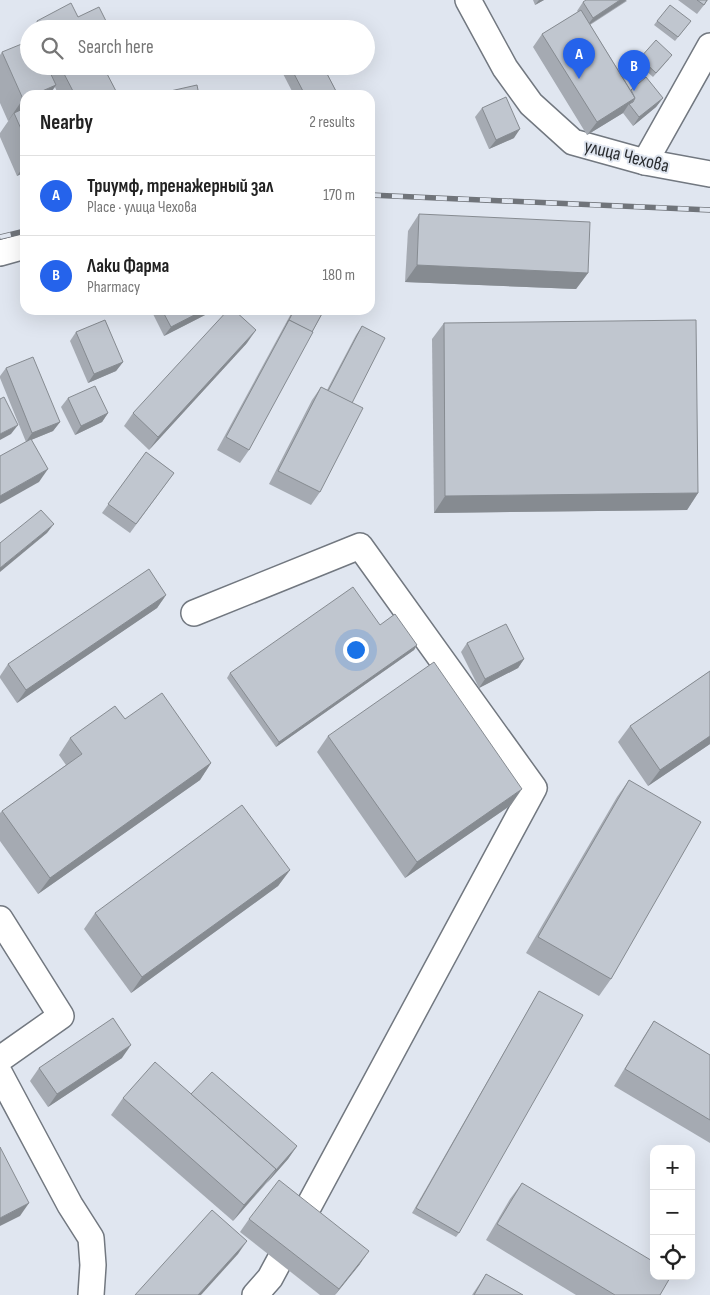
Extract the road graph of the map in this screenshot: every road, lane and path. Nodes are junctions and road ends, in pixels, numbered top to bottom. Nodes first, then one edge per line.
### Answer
1 (468, 0) edge
2 (710, 46) edge
3 (645, 162) junction
4 (710, 174) edge
5 (20, 247) edge
6 (0, 253) edge
7 (194, 613) dead end
8 (0, 919) edge
9 (0, 1059) edge
10 (0, 1074) edge
11 (263, 1287) edge
12 (91, 1295) edge

1 - 3 street, улица Чехова
2 - 3 street
3 - 4 street, улица Чехова
5 - 6 street
7 - 11 street
8 - 9 street
10 - 12 street

